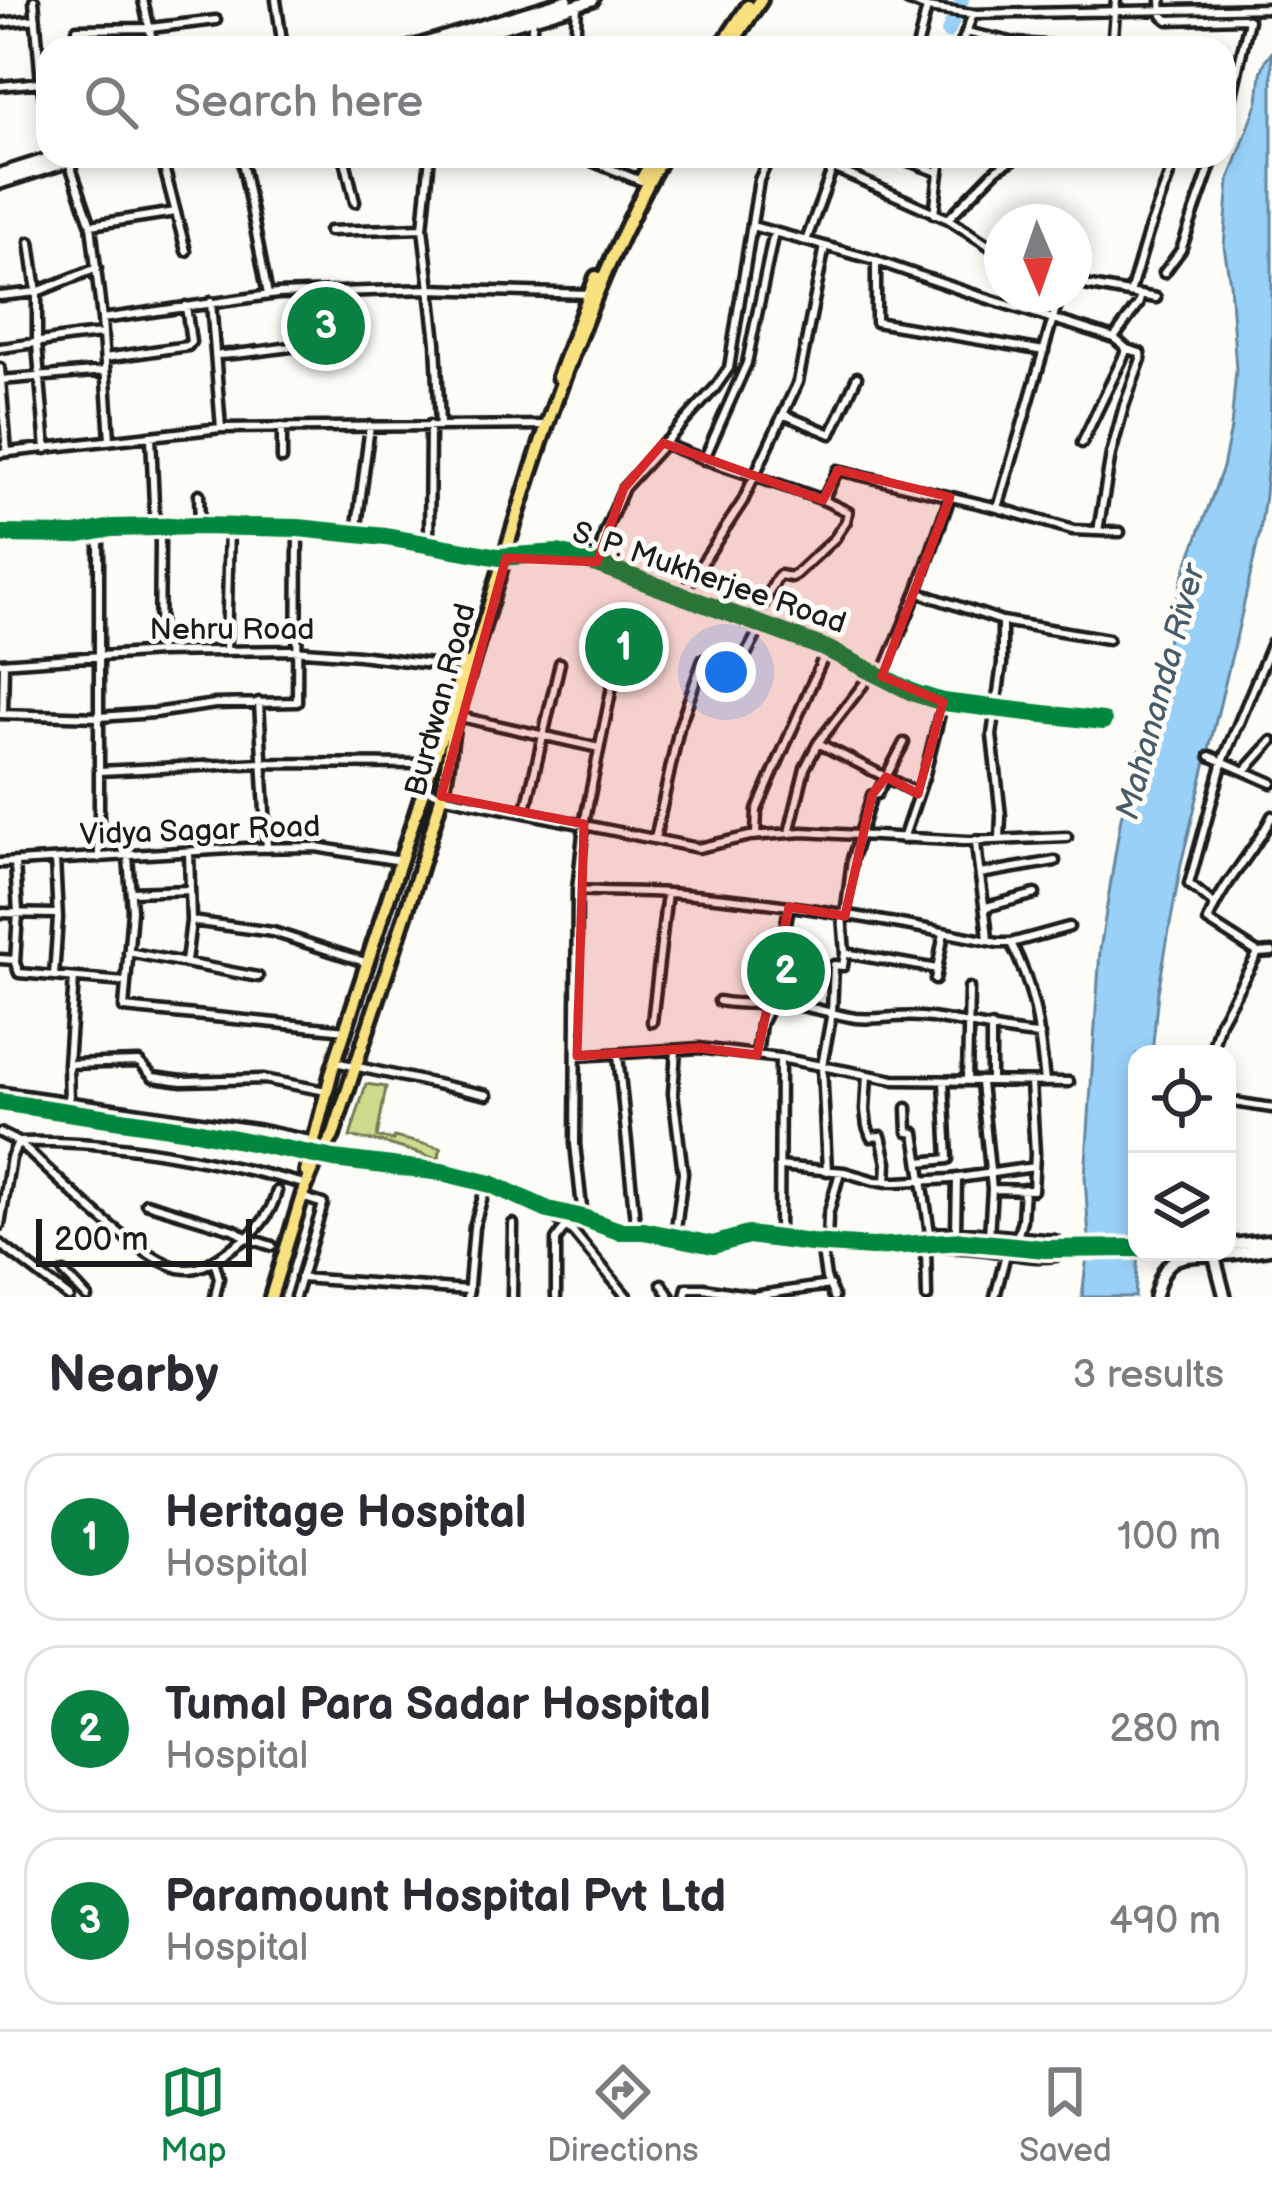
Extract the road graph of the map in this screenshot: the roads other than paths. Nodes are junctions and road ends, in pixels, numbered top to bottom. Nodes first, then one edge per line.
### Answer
1 (34, 0) edge
2 (143, 0) edge
3 (276, 0) edge
4 (593, 0) edge
5 (756, 0) edge
6 (907, 0) edge
7 (1051, 0) edge
8 (1086, 0) edge
9 (1116, 0) edge
10 (572, 2) edge
11 (544, 3) edge
12 (1161, 4) edge
13 (1201, 4) edge
14 (1225, 5) edge
15 (1258, 6) edge
16 (927, 8) junction
17 (1272, 8) edge
18 (1115, 10) junction
19 (1084, 11) junction
20 (1048, 13) junction
21 (974, 14) junction
22 (533, 18) junction
23 (36, 19) junction
24 (216, 20) dead end
25 (0, 23) edge
26 (150, 28) junction
27 (77, 29) dead end
28 (966, 32) junction
29 (37, 36) edge
30 (152, 36) edge
31 (281, 36) edge
32 (446, 36) edge
33 (475, 36) edge
34 (531, 36) edge
35 (574, 36) edge
36 (732, 36) edge
37 (920, 36) edge
38 (964, 36) edge
39 (984, 36) edge
40 (1113, 36) edge
41 (1238, 68) joint
42 (1236, 77) edge
43 (36, 82) edge
44 (0, 86) edge
45 (36, 167) edge
46 (64, 168) edge
47 (163, 168) edge
48 (243, 168) edge
49 (347, 168) edge
50 (429, 168) edge
51 (608, 168) edge
52 (650, 168) edge
53 (654, 168) edge
54 (764, 168) edge
55 (832, 168) joint
56 (927, 168) edge
57 (939, 168) edge
58 (1000, 168) edge
59 (1172, 168) edge
60 (1210, 168) edge
61 (938, 172) junction
62 (0, 179) edge
63 (640, 181) junction
64 (355, 202) dead end
65 (175, 212) junction
66 (934, 214) junction
67 (948, 219) junction
68 (91, 225) junction
69 (752, 226) junction
70 (423, 228) junction
71 (329, 231) dead end
72 (774, 232) junction
73 (806, 241) junction
74 (30, 242) dead end
75 (984, 242) edge
76 (825, 246) junction
77 (186, 251) dead end
78 (876, 260) junction
79 (97, 268) junction
80 (1164, 273) dead end
81 (1092, 286) edge
82 (430, 289) junction
83 (37, 292) junction
84 (1130, 293) junction
85 (589, 294) junction
86 (268, 295) junction
87 (1141, 295) junction
88 (0, 296) edge
89 (1156, 298) dead end
90 (211, 302) junction
91 (186, 306) junction
92 (1054, 312) edge
93 (102, 319) junction
94 (1052, 319) junction
95 (103, 334) junction
96 (1114, 338) junction
97 (37, 344) junction
98 (322, 344) dead end
99 (0, 348) edge
100 (1127, 349) junction
101 (1044, 350) junction
102 (217, 355) junction
103 (105, 358) junction
104 (0, 368) edge
105 (106, 371) junction
106 (42, 376) junction
107 (857, 377) dead end
108 (1, 380) edge
109 (785, 415) junction
110 (440, 424) junction
111 (430, 425) junction
112 (544, 425) junction
113 (370, 426) junction
114 (282, 427) junction
115 (221, 428) junction
116 (151, 436) junction
117 (110, 440) junction
118 (663, 443) junction
119 (1082, 443) dead end
120 (46, 449) junction
121 (3, 452) edge
122 (282, 459) dead end
123 (704, 460) junction
124 (755, 475) junction
125 (199, 494) dead end
126 (950, 497) junction
127 (823, 500) junction
128 (998, 508) junction
129 (200, 526) junction
130 (229, 526) junction
131 (154, 528) junction
132 (298, 528) junction
133 (99, 531) junction
134 (1098, 531) junction
135 (1120, 532) dead end
136 (0, 534) edge
137 (356, 534) junction
138 (429, 544) junction
139 (502, 558) junction
140 (596, 563) junction
141 (917, 592) junction
142 (682, 594) junction
143 (1002, 621) junction
144 (758, 623) junction
145 (1108, 639) dead end
146 (1272, 644) edge
147 (826, 649) junction
148 (226, 651) junction
149 (159, 652) junction
150 (297, 652) junction
151 (99, 656) junction
152 (1268, 661) edge
153 (2, 663) edge
154 (560, 664) dead end
155 (467, 669) junction
156 (614, 673) dead end
157 (878, 674) junction
158 (259, 702) junction
159 (943, 702) junction
160 (996, 709) junction
161 (2, 714) edge
162 (456, 716) junction
163 (99, 717) junction
164 (1103, 721) dead end
165 (543, 734) junction
166 (1272, 741) edge
167 (818, 743) junction
168 (904, 743) dead end
169 (598, 748) junction
170 (1210, 756) dead end
171 (1223, 761) junction
172 (262, 763) junction
173 (433, 764) junction
174 (1246, 770) junction
175 (99, 771) junction
176 (886, 778) junction
177 (1272, 783) edge
178 (424, 789) junction
179 (918, 794) junction
180 (441, 796) junction
181 (525, 813) junction
182 (1272, 816) edge
183 (584, 824) junction
184 (789, 833) junction
185 (756, 836) junction
186 (859, 836) junction
187 (1067, 837) dead end
188 (655, 839) junction
189 (903, 839) junction
190 (976, 840) junction
191 (1000, 840) junction
192 (267, 848) junction
193 (189, 851) junction
194 (128, 856) junction
195 (99, 858) junction
196 (55, 860) junction
197 (401, 861) junction
198 (1055, 861) dead end
199 (0, 863) edge
200 (15, 863) junction
201 (980, 874) junction
202 (190, 890) junction
203 (577, 890) junction
204 (130, 892) junction
205 (667, 893) junction
206 (1036, 895) dead end
207 (1215, 905) junction
208 (986, 907) junction
209 (789, 908) junction
210 (0, 913) edge
211 (19, 913) junction
212 (56, 914) junction
213 (844, 916) junction
214 (191, 921) junction
215 (1069, 927) dead end
216 (944, 933) junction
217 (988, 941) junction
218 (1011, 943) junction
219 (128, 952) junction
220 (1258, 952) junction
221 (1272, 952) edge
222 (845, 953) junction
223 (0, 959) edge
224 (15, 960) junction
225 (186, 962) junction
226 (369, 963) junction
227 (937, 969) junction
228 (54, 976) junction
229 (258, 976) dead end
230 (74, 978) junction
231 (935, 980) dead end
232 (125, 982) junction
233 (969, 988) dead end
234 (719, 1001) dead end
235 (771, 1004) junction
236 (832, 1012) junction
237 (652, 1022) dead end
238 (968, 1025) junction
239 (992, 1027) junction
240 (346, 1030) junction
241 (1040, 1034) junction
242 (1214, 1045) edge
243 (676, 1050) junction
244 (618, 1054) junction
245 (757, 1055) junction
246 (577, 1057) junction
247 (780, 1058) junction
248 (335, 1062) junction
249 (68, 1064) junction
250 (822, 1066) junction
251 (355, 1067) junction
252 (867, 1075) junction
253 (944, 1081) junction
254 (968, 1081) junction
255 (986, 1081) junction
256 (1031, 1082) junction
257 (1045, 1082) junction
258 (1070, 1082) dead end
259 (326, 1090) junction
260 (0, 1093) edge
261 (488, 1095) dead end
262 (0, 1102) edge
263 (1236, 1102) edge
264 (69, 1107) junction
265 (907, 1108) dead end
266 (1272, 1108) edge
267 (0, 1133) edge
268 (18, 1142) junction
269 (321, 1152) junction
270 (920, 1162) junction
271 (779, 1166) junction
272 (1034, 1167) junction
273 (827, 1171) junction
274 (840, 1172) junction
275 (990, 1174) junction
276 (958, 1178) junction
277 (922, 1180) junction
278 (886, 1182) junction
279 (487, 1183) junction
280 (992, 1189) junction
281 (1024, 1190) junction
282 (277, 1191) dead end
283 (303, 1191) junction
284 (146, 1203) dead end
285 (548, 1210) junction
286 (584, 1218) junction
287 (513, 1224) dead end
288 (0, 1225) edge
289 (566, 1226) junction
290 (636, 1231) junction
291 (956, 1231) junction
292 (930, 1233) junction
293 (989, 1235) junction
294 (675, 1237) junction
295 (247, 1238) junction
296 (1017, 1238) junction
297 (779, 1239) junction
298 (0, 1244) edge
299 (824, 1244) junction
300 (1272, 1244) edge
301 (1236, 1245) edge
302 (272, 1246) dead end
303 (921, 1246) junction
304 (1128, 1248) edge
305 (1236, 1251) edge
306 (1006, 1253) junction
307 (214, 1260) junction
308 (1173, 1261) edge
309 (1215, 1261) edge
310 (64, 1273) dead end
311 (300, 1277) junction
312 (662, 1284) dead end
313 (830, 1285) junction
314 (431, 1287) junction
315 (469, 1294) edge
316 (69, 1297) edge
317 (87, 1297) edge
318 (215, 1297) edge
319 (271, 1297) edge
320 (295, 1297) edge
321 (429, 1297) edge
322 (512, 1297) edge
323 (556, 1297) edge
324 (627, 1297) edge
325 (670, 1297) edge
326 (685, 1297) edge
327 (834, 1297) edge
328 (928, 1297) edge
329 (995, 1297) edge
330 (1155, 1297) edge
331 (1225, 1297) edge

1 - 23 street
2 - 26 street
3 - 31 street
4 - 10 street
5 - 36 main road
6 - 16 street
7 - 20 street
8 - 19 street
9 - 18 street
10 - 11 street
10 - 22 street
10 - 35 street
11 - 32 street
12 - 13 street
12 - 18 street
12 - 41 street
13 - 14 street
14 - 15 street
15 - 17 street
16 - 21 street
16 - 37 street
18 - 19 street
18 - 40 street
19 - 20 street
20 - 21 street
21 - 28 street
22 - 33 street
22 - 34 street
23 - 25 street
23 - 29 street
24 - 26 street
26 - 27 street
26 - 30 street
28 - 38 street
28 - 39 street
41 - 42 street
43 - 44 street
45 - 62 street
46 - 68 street
47 - 65 street
48 - 86 street
49 - 64 street
50 - 70 street
51 - 63 street
52 - 63 main road, Burdwan Road
53 - 112 main road, Burdwan Road
54 - 69 street
55 - 66 street
55 - 73 street
56 - 61 street
57 - 61 street
58 - 67 street
59 - 84 street
60 - 80 street
61 - 66 street
63 - 85 main road, Burdwan Road
65 - 68 street
65 - 77 street
66 - 67 street
67 - 75 street
68 - 79 street
69 - 72 street
69 - 118 street
70 - 71 street
70 - 82 street
72 - 73 street
72 - 123 street
73 - 76 street
74 - 83 street
76 - 78 street
76 - 109 street
78 - 94 street
78 - 101 street
79 - 83 street
79 - 93 street
81 - 84 street
82 - 85 street
82 - 86 street
82 - 110 street
83 - 88 street
83 - 97 street
84 - 87 street
85 - 112 main road, Burdwan Road
86 - 90 street
87 - 89 street
87 - 96 street
90 - 91 street
90 - 102 street
91 - 93 street
91 - 103 street
92 - 94 street
93 - 95 street
94 - 96 street
94 - 101 street
95 - 97 street
95 - 103 street
96 - 100 street
97 - 99 street
97 - 106 street
98 - 102 street
100 - 119 street
100 - 134 street
101 - 128 street
102 - 115 street
103 - 105 street
104 - 108 street
105 - 106 street
105 - 117 street
106 - 108 street
106 - 120 street
107 - 109 street
108 - 121 street
109 - 124 street
110 - 111 street
110 - 112 street
111 - 113 street
111 - 138 street
112 - 139 main road, Burdwan Road
113 - 114 street
113 - 137 street
114 - 115 street
114 - 122 street
115 - 116 street
116 - 117 street
116 - 131 street
117 - 120 street
118 - 123 street
118 - 140 street
120 - 121 street
123 - 124 street
124 - 127 street
124 - 142 street
125 - 129 street
126 - 127 street
126 - 128 street
126 - 141 street
127 - 144 street
128 - 134 street
129 - 130 street, S. P. Mukherjee Road
129 - 131 street, S. P. Mukherjee Road
130 - 132 street, S. P. Mukherjee Road
130 - 148 street
131 - 133 street, S. P. Mukherjee Road
131 - 149 street
132 - 137 street, S. P. Mukherjee Road
132 - 150 street
133 - 136 street, S. P. Mukherjee Road
133 - 151 street
134 - 135 street
137 - 138 street, S. P. Mukherjee Road
138 - 139 street, S. P. Mukherjee Road
139 - 140 street, S. P. Mukherjee Road
139 - 155 main road, Burdwan Road
140 - 142 street, S. P. Mukherjee Road
141 - 143 street
141 - 157 street
142 - 144 street, S. P. Mukherjee Road
143 - 145 street
143 - 160 street
144 - 147 street, S. P. Mukherjee Road
144 - 188 street
146 - 152 street
147 - 157 street, S. P. Mukherjee Road
147 - 185 street
148 - 149 street, Nehru Road
148 - 150 street, Nehru Road
149 - 151 street, Nehru Road
150 - 155 street, Nehru Road
150 - 158 street
151 - 153 street, Nehru Road
151 - 163 street
152 - 171 street
153 - 161 street
154 - 165 street
155 - 162 main road, Burdwan Road
155 - 173 main road, Burdwan Road
156 - 169 street
157 - 159 street, S. P. Mukherjee Road
157 - 167 street
158 - 163 street
158 - 172 street
159 - 160 street, S. P. Mukherjee Road
159 - 179 street
160 - 164 street, S. P. Mukherjee Road
160 - 191 street
161 - 163 street
162 - 165 street
162 - 180 main road, Burdwan Road
163 - 175 street
165 - 169 street
165 - 181 street
166 - 174 street
167 - 176 street
167 - 184 street
168 - 176 street
169 - 183 street
170 - 171 street
171 - 174 street
171 - 207 street
172 - 173 street
172 - 175 street
172 - 192 street
173 - 178 main road, Burdwan Road
174 - 177 street
175 - 195 street
176 - 179 street
176 - 186 street
178 - 180 street
178 - 197 main road, Burdwan Road
179 - 189 street
180 - 181 street
180 - 251 main road, Burdwan Road
181 - 183 street
182 - 207 street
183 - 188 street
183 - 203 street
184 - 185 street
184 - 186 street
185 - 188 street
186 - 189 street
186 - 213 street
187 - 191 street
189 - 190 street
190 - 191 street
190 - 201 street
192 - 193 street, Vidya Sagar Road
192 - 197 street, Vidya Sagar Road
193 - 194 street, Vidya Sagar Road
193 - 202 street
194 - 195 street, Vidya Sagar Road
194 - 204 street
195 - 196 street, Vidya Sagar Road
196 - 200 street, Vidya Sagar Road
196 - 212 street
197 - 226 main road, Burdwan Road
198 - 201 street
199 - 200 street, Vidya Sagar Road
200 - 211 street
201 - 208 street
202 - 204 street
202 - 214 street
203 - 205 street
203 - 246 street
204 - 219 street
205 - 209 street
205 - 237 street
206 - 208 street
207 - 220 street
208 - 217 street
209 - 213 street
209 - 235 street
210 - 211 street
211 - 212 street
211 - 224 street
212 - 228 street
213 - 216 street
213 - 222 street
214 - 225 street
214 - 226 street
215 - 218 street
216 - 217 street
216 - 227 street
217 - 218 street
218 - 241 street
219 - 225 street
219 - 232 street
220 - 221 street
220 - 242 street
222 - 227 street
222 - 236 street
223 - 224 street
224 - 228 street
225 - 229 street
226 - 240 main road, Burdwan Road
227 - 231 street
228 - 230 street
230 - 232 street
230 - 249 street
232 - 240 street
233 - 238 street
234 - 235 street
235 - 236 street
235 - 245 street
236 - 238 street
236 - 250 street
238 - 239 street
238 - 254 street
239 - 241 street
239 - 255 street
240 - 248 main road, Burdwan Road
241 - 257 street
243 - 244 street
243 - 245 street
243 - 294 street
244 - 246 street
244 - 290 street
245 - 247 street
246 - 286 street
247 - 250 street
247 - 271 street
248 - 251 street
248 - 259 main road, Burdwan Road
249 - 259 street
249 - 264 street
250 - 252 street
250 - 273 street
251 - 261 street
251 - 269 main road, Burdwan Road
252 - 253 street
252 - 278 street
253 - 254 street
253 - 270 street
254 - 255 street
255 - 256 street
255 - 275 street
256 - 257 street
256 - 272 street
257 - 258 street
259 - 269 main road, Burdwan Road
260 - 264 street
262 - 264 street
263 - 266 street
264 - 269 street
265 - 270 street
267 - 268 street
268 - 283 street
268 - 288 street
268 - 307 street
269 - 279 street
269 - 283 main road, Burdwan Road
270 - 277 street
271 - 273 street
271 - 297 street
272 - 275 street
272 - 281 street
273 - 274 street
274 - 278 street
274 - 299 street
275 - 276 street
275 - 280 street
276 - 277 street
276 - 291 street
277 - 278 street
277 - 292 street
279 - 285 street
279 - 315 street
280 - 281 street
280 - 293 street
281 - 296 street
282 - 295 street
283 - 311 street
283 - 319 main road, Burdwan Road
284 - 295 street
285 - 286 street
285 - 289 street
286 - 290 street
287 - 322 street
289 - 323 street
289 - 324 street
290 - 294 street
291 - 292 street
291 - 293 street
292 - 303 street
293 - 296 street
294 - 297 street
295 - 302 street
295 - 307 street
296 - 306 street
297 - 299 street
298 - 316 street
299 - 303 street
299 - 313 street
300 - 301 street
300 - 305 street
303 - 304 street, bridge
303 - 306 street
303 - 328 street
306 - 329 street
307 - 318 street
308 - 330 street
309 - 331 street
310 - 317 street
311 - 314 street
311 - 320 street
312 - 325 street
313 - 326 street
313 - 327 street
314 - 315 street
314 - 321 street

